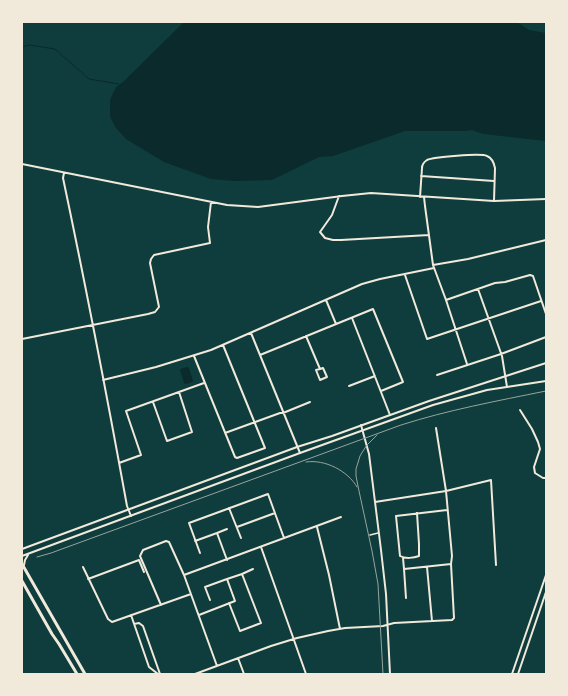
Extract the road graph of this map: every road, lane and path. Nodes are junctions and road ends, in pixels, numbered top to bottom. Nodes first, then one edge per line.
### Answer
1 (22, 164) edge
2 (64, 173) junction
3 (421, 176) junction
4 (494, 181) junction
5 (339, 196) junction
6 (420, 197) junction
7 (424, 197) junction
8 (546, 199) edge
9 (494, 201) junction
10 (211, 202) junction
11 (429, 235) junction
12 (546, 240) edge
13 (433, 265) junction
14 (434, 268) junction
15 (405, 274) junction
16 (478, 289) junction
17 (326, 300) junction
18 (446, 300) junction
19 (541, 301) junction
20 (546, 314) edge
21 (352, 318) junction
22 (488, 318) junction
23 (336, 324) junction
24 (93, 325) junction
25 (456, 330) junction
26 (251, 333) junction
27 (306, 336) junction
28 (546, 337) edge
29 (22, 339) edge
30 (223, 345) junction
31 (501, 354) junction
32 (260, 355) junction
33 (194, 356) junction
34 (546, 363) edge
35 (467, 364) junction
36 (320, 369) junction
37 (438, 375) dead end
38 (375, 376) junction
39 (505, 376) junction
40 (103, 380) junction
41 (546, 381) edge
42 (204, 383) junction
43 (349, 386) dead end
44 (507, 387) junction
45 (381, 391) junction
46 (179, 392) junction
47 (153, 402) junction
48 (310, 402) dead end
49 (520, 410) dead end
50 (283, 413) junction
51 (390, 415) junction
52 (254, 422) junction
53 (361, 425) junction
54 (436, 428) dead end
55 (363, 431) junction
56 (225, 433) junction
57 (297, 447) junction
58 (300, 453) junction
59 (119, 463) junction
60 (546, 478) edge
61 (446, 491) junction
62 (375, 502) junction
63 (229, 508) junction
64 (129, 510) junction
65 (447, 510) junction
66 (275, 513) junction
67 (417, 513) junction
68 (131, 516) junction
69 (341, 517) dead end
70 (317, 526) junction
71 (237, 527) junction
72 (227, 529) dead end
73 (217, 533) junction
74 (379, 533) junction
75 (370, 535) dead end
76 (241, 538) dead end
77 (284, 538) junction
78 (195, 541) junction
79 (260, 548) junction
80 (22, 549) edge
81 (200, 553) dead end
82 (29, 554) junction
83 (22, 556) edge
84 (403, 558) junction
85 (227, 560) junction
86 (451, 564) junction
87 (23, 565) edge
88 (496, 565) dead end
89 (83, 567) dead end
90 (427, 567) junction
91 (404, 569) junction
92 (253, 570) dead end
93 (144, 572) dead end
94 (242, 574) junction
95 (184, 575) junction
96 (546, 575) edge
97 (88, 579) junction
98 (227, 579) junction
99 (22, 581) edge
100 (546, 592) edge
101 (191, 594) junction
102 (406, 598) dead end
103 (210, 600) dead end
104 (230, 603) junction
105 (161, 605) junction
106 (131, 615) junction
107 (199, 615) junction
108 (432, 621) junction
109 (134, 624) junction
110 (388, 625) junction
111 (340, 629) junction
112 (293, 639) junction
113 (238, 658) junction
114 (217, 666) junction
115 (77, 674) edge
116 (84, 674) edge
117 (159, 674) edge
118 (195, 674) edge
119 (244, 674) edge
120 (306, 674) edge
121 (390, 674) edge
122 (512, 674) edge
123 (518, 674) edge

1 - 2 street
2 - 10 street
2 - 24 street
3 - 4 street
3 - 4 street
3 - 6 street
4 - 9 street
5 - 6 street
5 - 10 street
5 - 11 street
6 - 7 street
7 - 9 street
7 - 11 street
8 - 9 street
10 - 24 street
11 - 13 street
12 - 13 street
13 - 14 street
14 - 15 street
14 - 18 street
15 - 17 street
15 - 25 street
16 - 18 street
16 - 19 street
16 - 22 street
17 - 23 street
17 - 26 street
18 - 25 street
19 - 20 street
19 - 22 street
21 - 23 street
21 - 38 street
21 - 45 street
22 - 25 street
22 - 31 street
23 - 27 street
24 - 29 street
24 - 40 street
25 - 35 street
26 - 30 street
26 - 32 street
27 - 32 street
27 - 36 street
28 - 31 street
30 - 33 street
30 - 52 street
31 - 35 street
31 - 39 street
32 - 50 street
33 - 40 street
33 - 42 street
34 - 39 street
35 - 37 street
36 - 36 street
38 - 43 street
38 - 45 street
39 - 44 street
39 - 51 street
40 - 59 street
41 - 44 street
42 - 46 street
42 - 56 street
44 - 55 street
45 - 51 street
46 - 47 street
46 - 47 street
47 - 59 street
48 - 50 street
49 - 60 street
50 - 52 street
50 - 57 street
51 - 53 street
52 - 56 street
52 - 56 street
53 - 55 street
53 - 57 street
54 - 61 street
55 - 58 street
55 - 62 street
57 - 58 street
57 - 64 street
58 - 68 street
59 - 64 street
61 - 62 street
61 - 65 street
61 - 88 street
62 - 74 street
63 - 66 street
63 - 71 street
63 - 78 street
64 - 68 street
64 - 80 street
65 - 67 street
65 - 86 street
66 - 71 street
66 - 77 street
67 - 84 street
67 - 84 street
68 - 82 street
69 - 70 street
70 - 77 street
70 - 111 street
71 - 76 street
72 - 73 street
73 - 78 street
73 - 85 street
74 - 75 street
74 - 110 street
77 - 79 street
78 - 81 street
79 - 85 street
79 - 112 street
82 - 83 street
82 - 87 street
84 - 91 street
85 - 95 street
86 - 90 street
86 - 108 street
87 - 116 main road
89 - 97 street
90 - 91 street
90 - 108 street
91 - 102 street
92 - 94 street
93 - 97 street
94 - 98 street
94 - 104 street
95 - 101 street
95 - 105 street
96 - 122 street
97 - 106 street
98 - 103 street
98 - 104 street
99 - 115 main road
100 - 123 street
101 - 105 street
101 - 107 street
104 - 107 street
105 - 106 street
106 - 109 street
107 - 114 street
108 - 110 street
109 - 117 street
109 - 117 street
110 - 111 street
110 - 121 street
111 - 112 street
112 - 113 street
112 - 120 street
113 - 114 street
113 - 119 street
114 - 118 street

